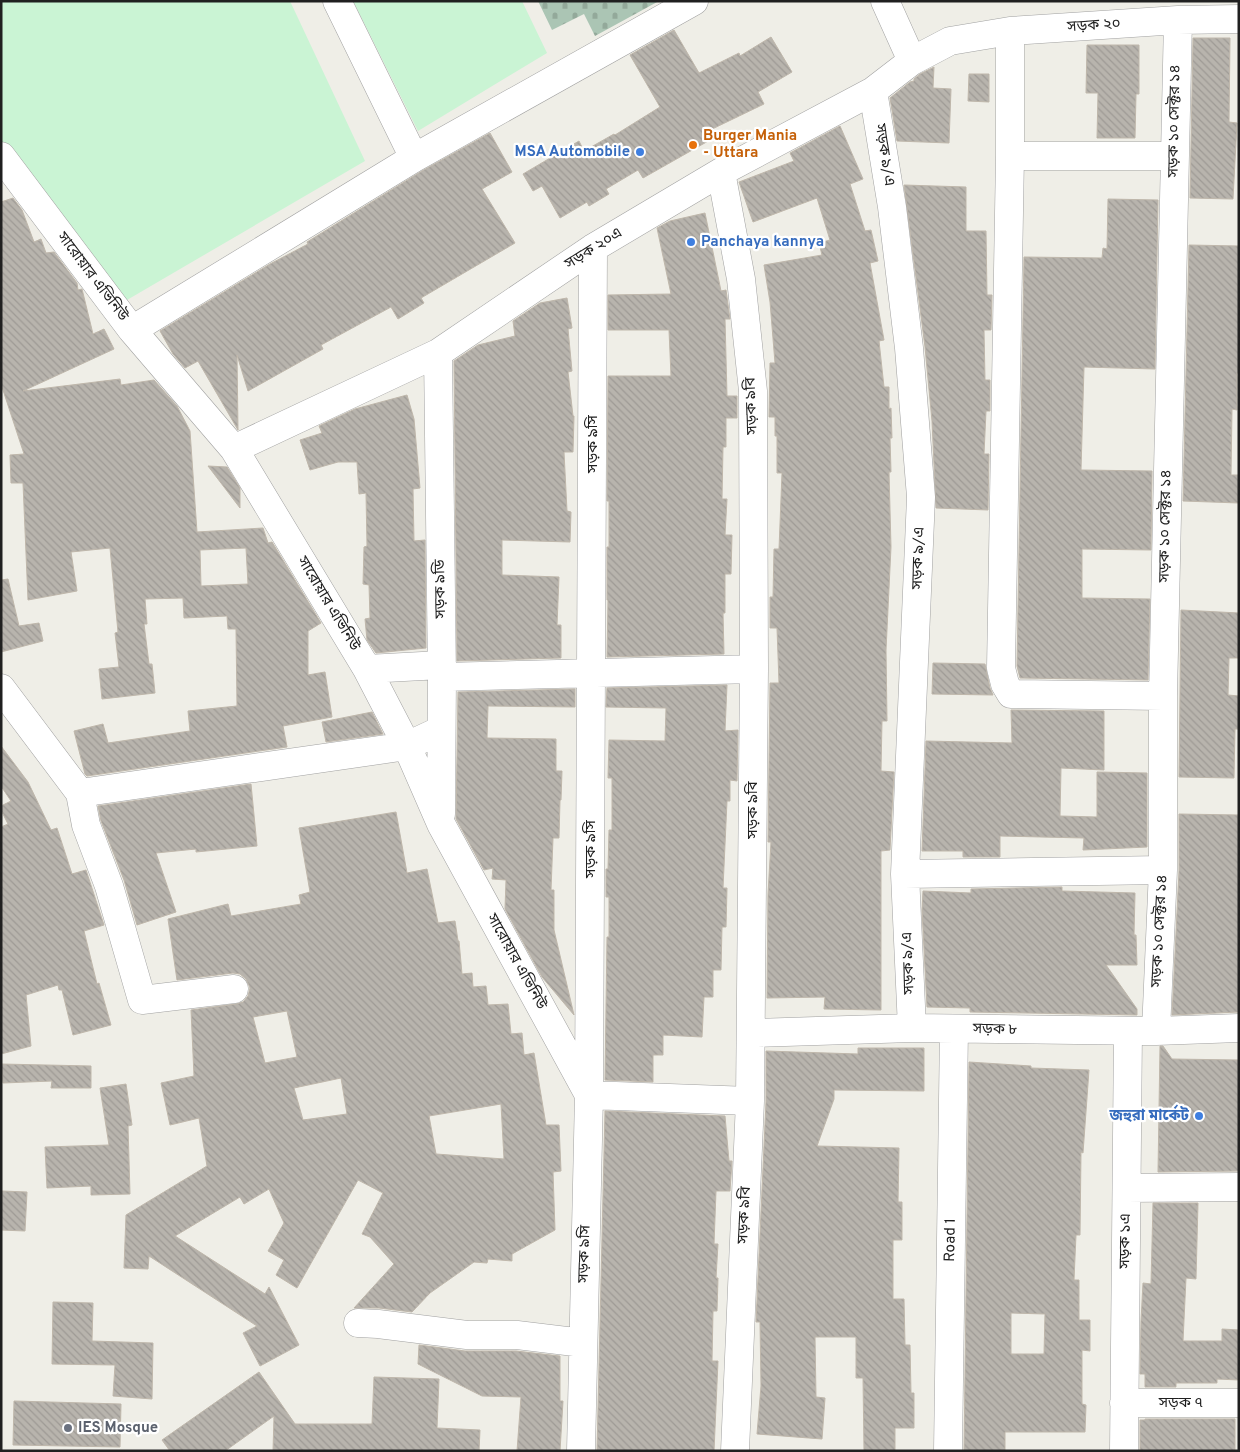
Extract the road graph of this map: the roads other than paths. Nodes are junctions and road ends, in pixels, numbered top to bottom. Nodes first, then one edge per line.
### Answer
1 (337, 1) edge
2 (694, 1) edge
3 (885, 1) edge
4 (1231, 13) edge
5 (1178, 20) junction
6 (1010, 31) junction
7 (950, 41) joint
8 (912, 61) junction
9 (874, 91) junction
10 (1, 156) edge
11 (1010, 156) junction
12 (1174, 156) junction
13 (414, 158) junction
14 (721, 172) junction
15 (593, 248) junction
16 (132, 330) junction
17 (438, 353) junction
18 (234, 449) junction
19 (367, 669) junction
20 (754, 669) junction
21 (442, 671) junction
22 (592, 673) junction
23 (1, 688) edge
24 (1163, 696) junction
25 (441, 730) junction
26 (407, 746) junction
27 (80, 793) junction
28 (441, 824) junction
29 (1163, 870) junction
30 (905, 874) junction
31 (234, 989) dead end
32 (912, 1028) junction
33 (1239, 1028) edge
34 (954, 1029) junction
35 (1128, 1031) junction
36 (1156, 1032) junction
37 (751, 1033) junction
38 (589, 1095) junction
39 (750, 1101) junction
40 (1239, 1187) edge
41 (1126, 1188) junction
42 (358, 1323) dead end
43 (583, 1343) junction
44 (1124, 1403) junction
45 (1239, 1403) edge
46 (581, 1451) edge
47 (735, 1451) edge
48 (948, 1451) edge
49 (1124, 1451) edge

1 - 13 street
2 - 13 street
3 - 8 street
4 - 5 street, সড়ক ২০
5 - 6 street, সড়ক ২০
5 - 12 street, সড়ক ১০ সেক্টর ১৪
6 - 7 street, সড়ক ২০
6 - 11 street
7 - 8 street, সড়ক ২০এ
8 - 9 street, সড়ক ২০এ
9 - 14 street, সড়ক ২০এ
9 - 30 street, সড়ক ৯/এ
10 - 16 street, সারোয়ার এভিনিউ
11 - 12 street
11 - 24 street
12 - 24 street, সড়ক ১০ সেক্টর ১৪
13 - 16 street
14 - 15 street, সড়ক ২০এ
14 - 20 street, সড়ক ৯বি
15 - 17 street, সড়ক ২০এ
15 - 22 street, সড়ক ৯সি
16 - 18 street, সারোয়ার এভিনিউ
17 - 18 street, সড়ক ২০এ
17 - 21 street, সড়ক ৯ডি
18 - 19 street, সারোয়ার এভিনিউ
19 - 21 street
19 - 26 street, সারোয়ার এভিনিউ
20 - 22 street
20 - 37 street, সড়ক ৯বি
21 - 22 street
21 - 25 street, সড়ক ৯ডি
22 - 38 street, সড়ক ৯সি
23 - 27 street
24 - 29 street, সড়ক ১০ সেক্টর ১৪
25 - 26 street
25 - 28 street, সড়ক ৯ডি
26 - 27 street
26 - 28 street, সারোয়ার এভিনিউ
27 - 31 street
28 - 38 street, সারোয়ার এভিনিউ
29 - 30 street
29 - 36 street, সড়ক ১০ সেক্টর ১৪
30 - 32 street, সড়ক ৯/এ
32 - 34 street, সড়ক ৮
32 - 37 street, সড়ক ৮
33 - 36 street, সড়ক ৮
34 - 35 street, সড়ক ৮
34 - 48 street, Road 1
35 - 36 street, সড়ক ৮
35 - 41 street, সড়ক ১এ
37 - 39 street, সড়ক ৯বি
38 - 39 street
38 - 43 street, সড়ক ৯সি
39 - 47 street, সড়ক ৯বি
40 - 41 street
41 - 44 street, সড়ক ১এ
42 - 43 street
43 - 46 street, সড়ক ৯সি
44 - 45 street, সড়ক ৭
44 - 49 street, সড়ক ১এ

